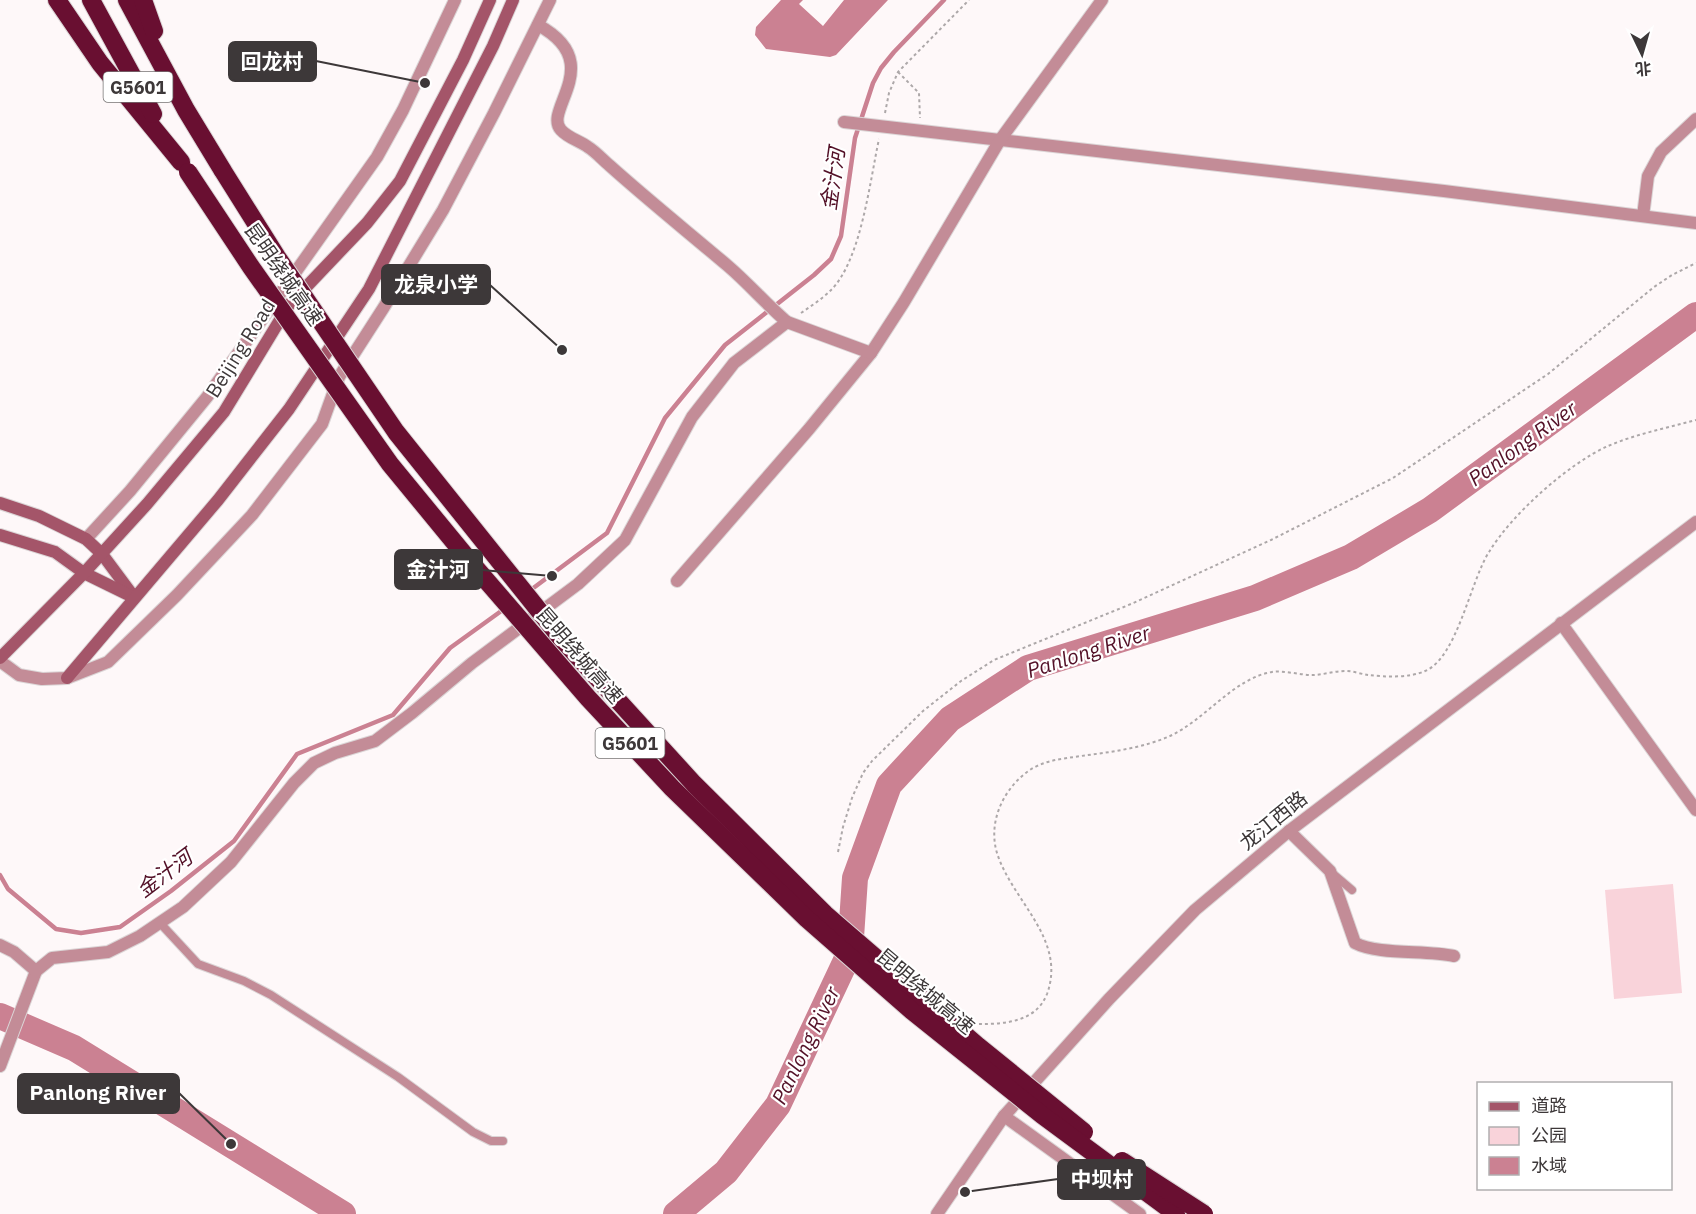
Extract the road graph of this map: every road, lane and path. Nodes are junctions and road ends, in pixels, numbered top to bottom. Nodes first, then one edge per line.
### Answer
1 (57, 0) edge
2 (91, 0) edge
3 (127, 0) edge
4 (143, 0) edge
5 (455, 0) edge
6 (490, 0) edge
7 (513, 0) edge
8 (550, 0) edge
9 (969, 0) edge
10 (1102, 0) edge
11 (538, 25) junction
12 (898, 72) junction
13 (169, 78) junction
14 (1696, 119) edge
15 (844, 122) dead end
16 (880, 125) junction
17 (921, 130) junction
18 (1000, 140) junction
19 (184, 167) junction
20 (1642, 216) junction
21 (1696, 223) edge
22 (1696, 263) edge
23 (787, 322) junction
24 (871, 353) junction
25 (1696, 420) edge
26 (0, 502) edge
27 (1696, 522) edge
28 (0, 535) edge
29 (86, 539) junction
30 (102, 554) junction
31 (84, 573) junction
32 (677, 581) dead end
33 (134, 597) junction
34 (1561, 623) junction
35 (0, 660) edge
36 (67, 678) junction
37 (1696, 810) edge
38 (1288, 831) junction
39 (838, 852) dead end
40 (1329, 871) junction
41 (1352, 890) dead end
42 (160, 923) junction
43 (0, 945) edge
44 (1454, 956) dead end
45 (36, 971) junction
46 (977, 1024) dead end
47 (1, 1064) edge
48 (1004, 1116) junction
49 (503, 1141) dead end
50 (937, 1214) edge
51 (1140, 1214) edge
52 (1176, 1214) edge
53 (1204, 1214) edge

1 - 19 highway
2 - 19 highway, 昆明绕城高速 / G5601
3 - 13 highway, 昆明绕城高速 / G5601
4 - 13 highway
5 - 29 street
6 - 30 main road, Beijing Road
7 - 33 main road
8 - 11 street
9 - 12 path
10 - 18 street
11 - 23 street
11 - 36 street
12 - 16 path
12 - 17 path
13 - 53 highway, 昆明绕城高速 / G5601, bridge
14 - 20 street
15 - 16 street
16 - 17 street
16 - 23 path
17 - 18 street
18 - 20 street
18 - 24 street
19 - 52 highway, 昆明绕城高速 / G5601, bridge
20 - 21 street
22 - 39 path
23 - 24 street
23 - 42 street
24 - 32 street
25 - 46 path
26 - 29 main road
27 - 34 street, 龙江西路
28 - 31 main road
29 - 30 main road
30 - 31 main road, Beijing Road
30 - 33 main road
31 - 33 main road
31 - 35 main road, Beijing Road
33 - 36 main road
34 - 37 street
34 - 38 street, 龙江西路
35 - 36 street
38 - 40 street
38 - 48 street, 龙江西路
40 - 41 lane
40 - 44 street
42 - 45 street
42 - 49 lane
43 - 45 street
45 - 47 street
48 - 50 street, 龙江西路
48 - 51 street

